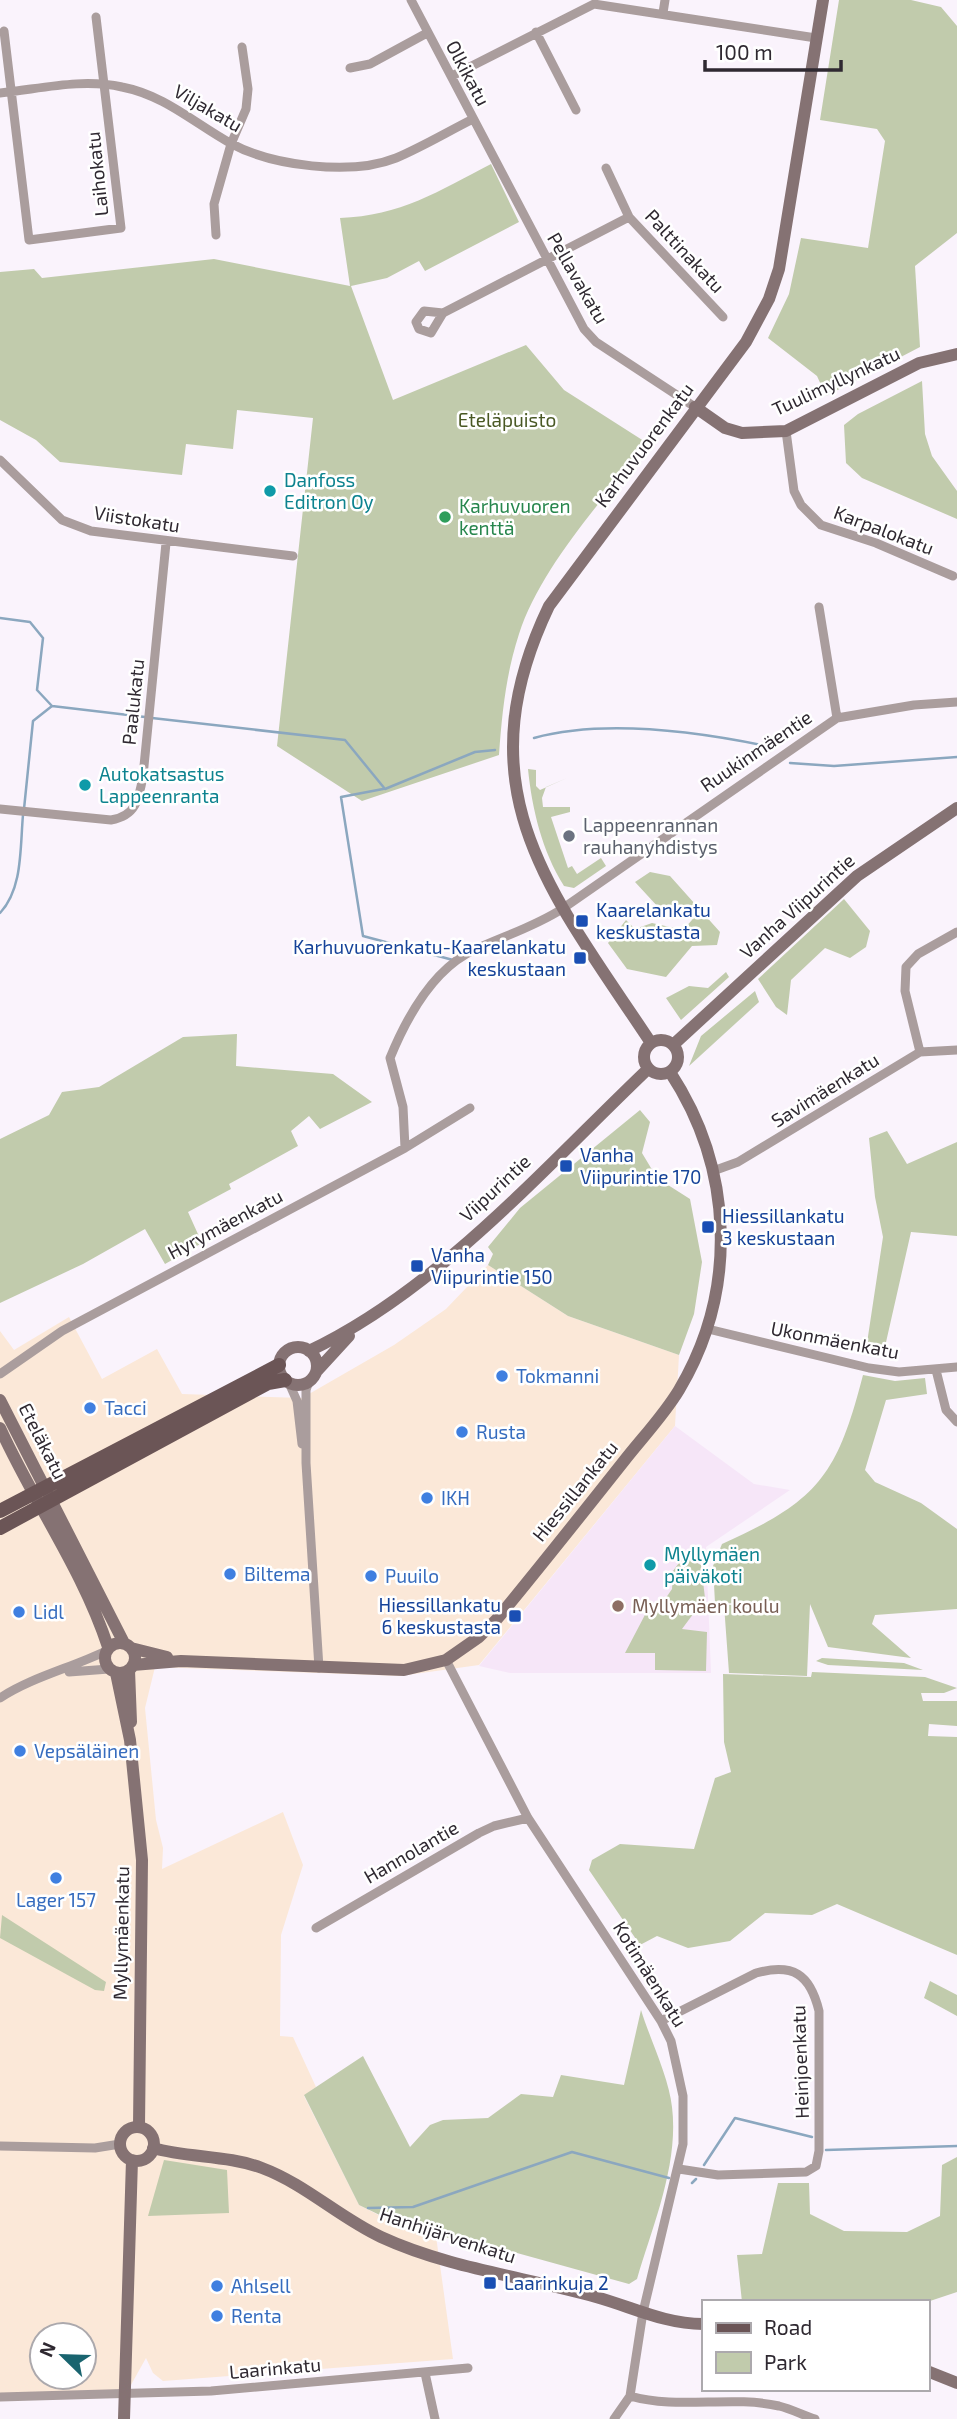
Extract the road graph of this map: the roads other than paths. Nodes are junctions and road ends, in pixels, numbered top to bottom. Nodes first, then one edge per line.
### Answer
1 (411, 0) edge
2 (665, 0) edge
3 (822, 0) edge
4 (663, 13) junction
5 (96, 17) dead end
6 (4, 31) dead end
7 (536, 32) junction
8 (427, 33) junction
9 (816, 38) junction
10 (242, 47) dead end
11 (350, 68) dead end
12 (452, 76) junction
13 (105, 84) junction
14 (11, 92) junction
15 (0, 93) edge
16 (576, 110) dead end
17 (472, 119) junction
18 (231, 144) junction
19 (495, 162) joint
20 (606, 168) dead end
21 (629, 217) junction
22 (216, 235) dead end
23 (546, 260) junction
24 (443, 313) dead end
25 (723, 317) dead end
26 (957, 354) edge
27 (695, 407) junction
28 (786, 431) junction
29 (0, 460) edge
30 (166, 543) junction
31 (293, 556) dead end
32 (953, 576) dead end
33 (820, 607) dead end
34 (957, 702) edge
35 (836, 718) junction
36 (957, 808) edge
37 (0, 809) edge
38 (562, 909) junction
39 (957, 932) edge
40 (651, 1044) junction
41 (673, 1045) junction
42 (957, 1050) edge
43 (920, 1052) junction
44 (648, 1069) junction
45 (670, 1072) junction
46 (470, 1108) dead end
47 (405, 1147) junction
48 (713, 1171) junction
49 (359, 1326) junction
50 (708, 1329) junction
51 (309, 1351) junction
52 (279, 1365) junction
53 (957, 1367) edge
54 (936, 1370) junction
55 (0, 1374) edge
56 (312, 1376) junction
57 (287, 1382) junction
58 (0, 1400) edge
59 (957, 1422) edge
60 (0, 1429) edge
61 (306, 1463) junction
62 (38, 1490) junction
63 (45, 1504) junction
64 (0, 1511) edge
65 (0, 1528) edge
66 (128, 1646) junction
67 (107, 1649) junction
68 (446, 1660) junction
69 (181, 1661) junction
70 (319, 1668) junction
71 (122, 1669) junction
72 (60, 1672) junction
73 (0, 1698) edge
74 (528, 1818) junction
75 (316, 1928) dead end
76 (661, 2021) junction
77 (139, 2126) junction
78 (120, 2144) junction
79 (0, 2146) edge
80 (153, 2148) junction
81 (132, 2160) junction
82 (679, 2169) junction
83 (643, 2312) junction
84 (702, 2324) edge
85 (468, 2368) dead end
86 (929, 2372) edge
87 (425, 2373) junction
88 (957, 2383) edge
89 (127, 2392) junction
90 (630, 2396) junction
91 (0, 2397) edge
92 (124, 2419) edge
93 (435, 2419) edge
94 (614, 2419) edge
95 (816, 2419) edge

1 - 8 street, Olkikatu
2 - 4 street
3 - 9 street, Karhuvuorenkatu
4 - 7 street
4 - 9 street
5 - 13 street
6 - 14 street
7 - 12 street
7 - 16 street
8 - 11 street
8 - 12 street, Olkikatu
9 - 27 street, Karhuvuorenkatu
10 - 18 street
12 - 17 street, Olkikatu
13 - 14 street, Viljakatu
13 - 14 street, Laihokatu
13 - 18 street, Viljakatu
14 - 15 street, Viljakatu
17 - 18 street, Viljakatu
17 - 19 street, Olkikatu
18 - 22 street
19 - 23 street, Pellavakatu
20 - 21 street, Palttinakatu
21 - 23 street
21 - 25 street, Palttinakatu
23 - 24 street
23 - 27 street, Pellavakatu
26 - 28 street, Tuulimyllynkatu
27 - 28 street, Tuulimyllynkatu
27 - 38 street, Karhuvuorenkatu
28 - 32 street, Karpalokatu
29 - 30 street, Viistokatu
30 - 31 street, Viistokatu
30 - 37 street, Paalukatu
33 - 35 street
34 - 35 street, Ruukinmäentie
35 - 38 street, Ruukinmäentie
36 - 41 street, Vanha Viipurintie
38 - 40 street, Karhuvuorenkatu
38 - 47 street, Ruukinmäentie
39 - 43 street
40 - 41 street
40 - 44 street
41 - 45 street
42 - 43 street, Savimäenkatu
43 - 48 street, Savimäenkatu
44 - 45 street
44 - 49 street, Viipurintie
45 - 48 street, Hiessillankatu
46 - 47 street, Hyrymäenkatu
47 - 55 street, Hyrymäenkatu
48 - 50 street, Hiessillankatu
49 - 51 street, Viipurintie
49 - 56 street, Viipurintie
50 - 54 street, Ukonmäenkatu
50 - 68 street, Hiessillankatu
51 - 52 street
51 - 56 street
52 - 57 street
52 - 62 main road
53 - 54 street, Ukonmäenkatu
54 - 59 street
56 - 57 street
56 - 61 street
57 - 61 street
57 - 63 main road
58 - 62 street, Eteläkatu
60 - 62 street, Eteläkatu
61 - 70 street
62 - 63 street, Eteläkatu
62 - 64 main road
63 - 65 main road
63 - 66 street
63 - 67 street
66 - 67 street
66 - 69 street, Hiessillankatu
66 - 71 street
67 - 71 street
67 - 72 street, Hiessillankatu
68 - 70 street, Hiessillankatu
68 - 74 street, Kotimäenkatu
69 - 70 street, Hiessillankatu
69 - 71 street, Hiessillankatu
71 - 72 street, Hiessillankatu
71 - 77 street, Myllymäenkatu
72 - 73 street, Hiessillankatu
74 - 75 street, Hannolantie
74 - 76 street, Kotimäenkatu
76 - 82 street, Kotimäenkatu
76 - 82 street, Heinjoenkatu
77 - 78 street
77 - 80 street
78 - 79 street
78 - 81 street
80 - 81 street
80 - 83 street, Hanhijärvenkatu
81 - 89 street
82 - 83 street, Kotimäenkatu
83 - 84 street, Hanhijärvenkatu
83 - 90 street, Kotimäenkatu
85 - 87 street, Laarinkatu
86 - 88 street
87 - 89 street, Laarinkatu
87 - 93 street
89 - 91 street, Laarinkatu
89 - 92 street
90 - 94 street, Kotimäenkatu
90 - 95 street

